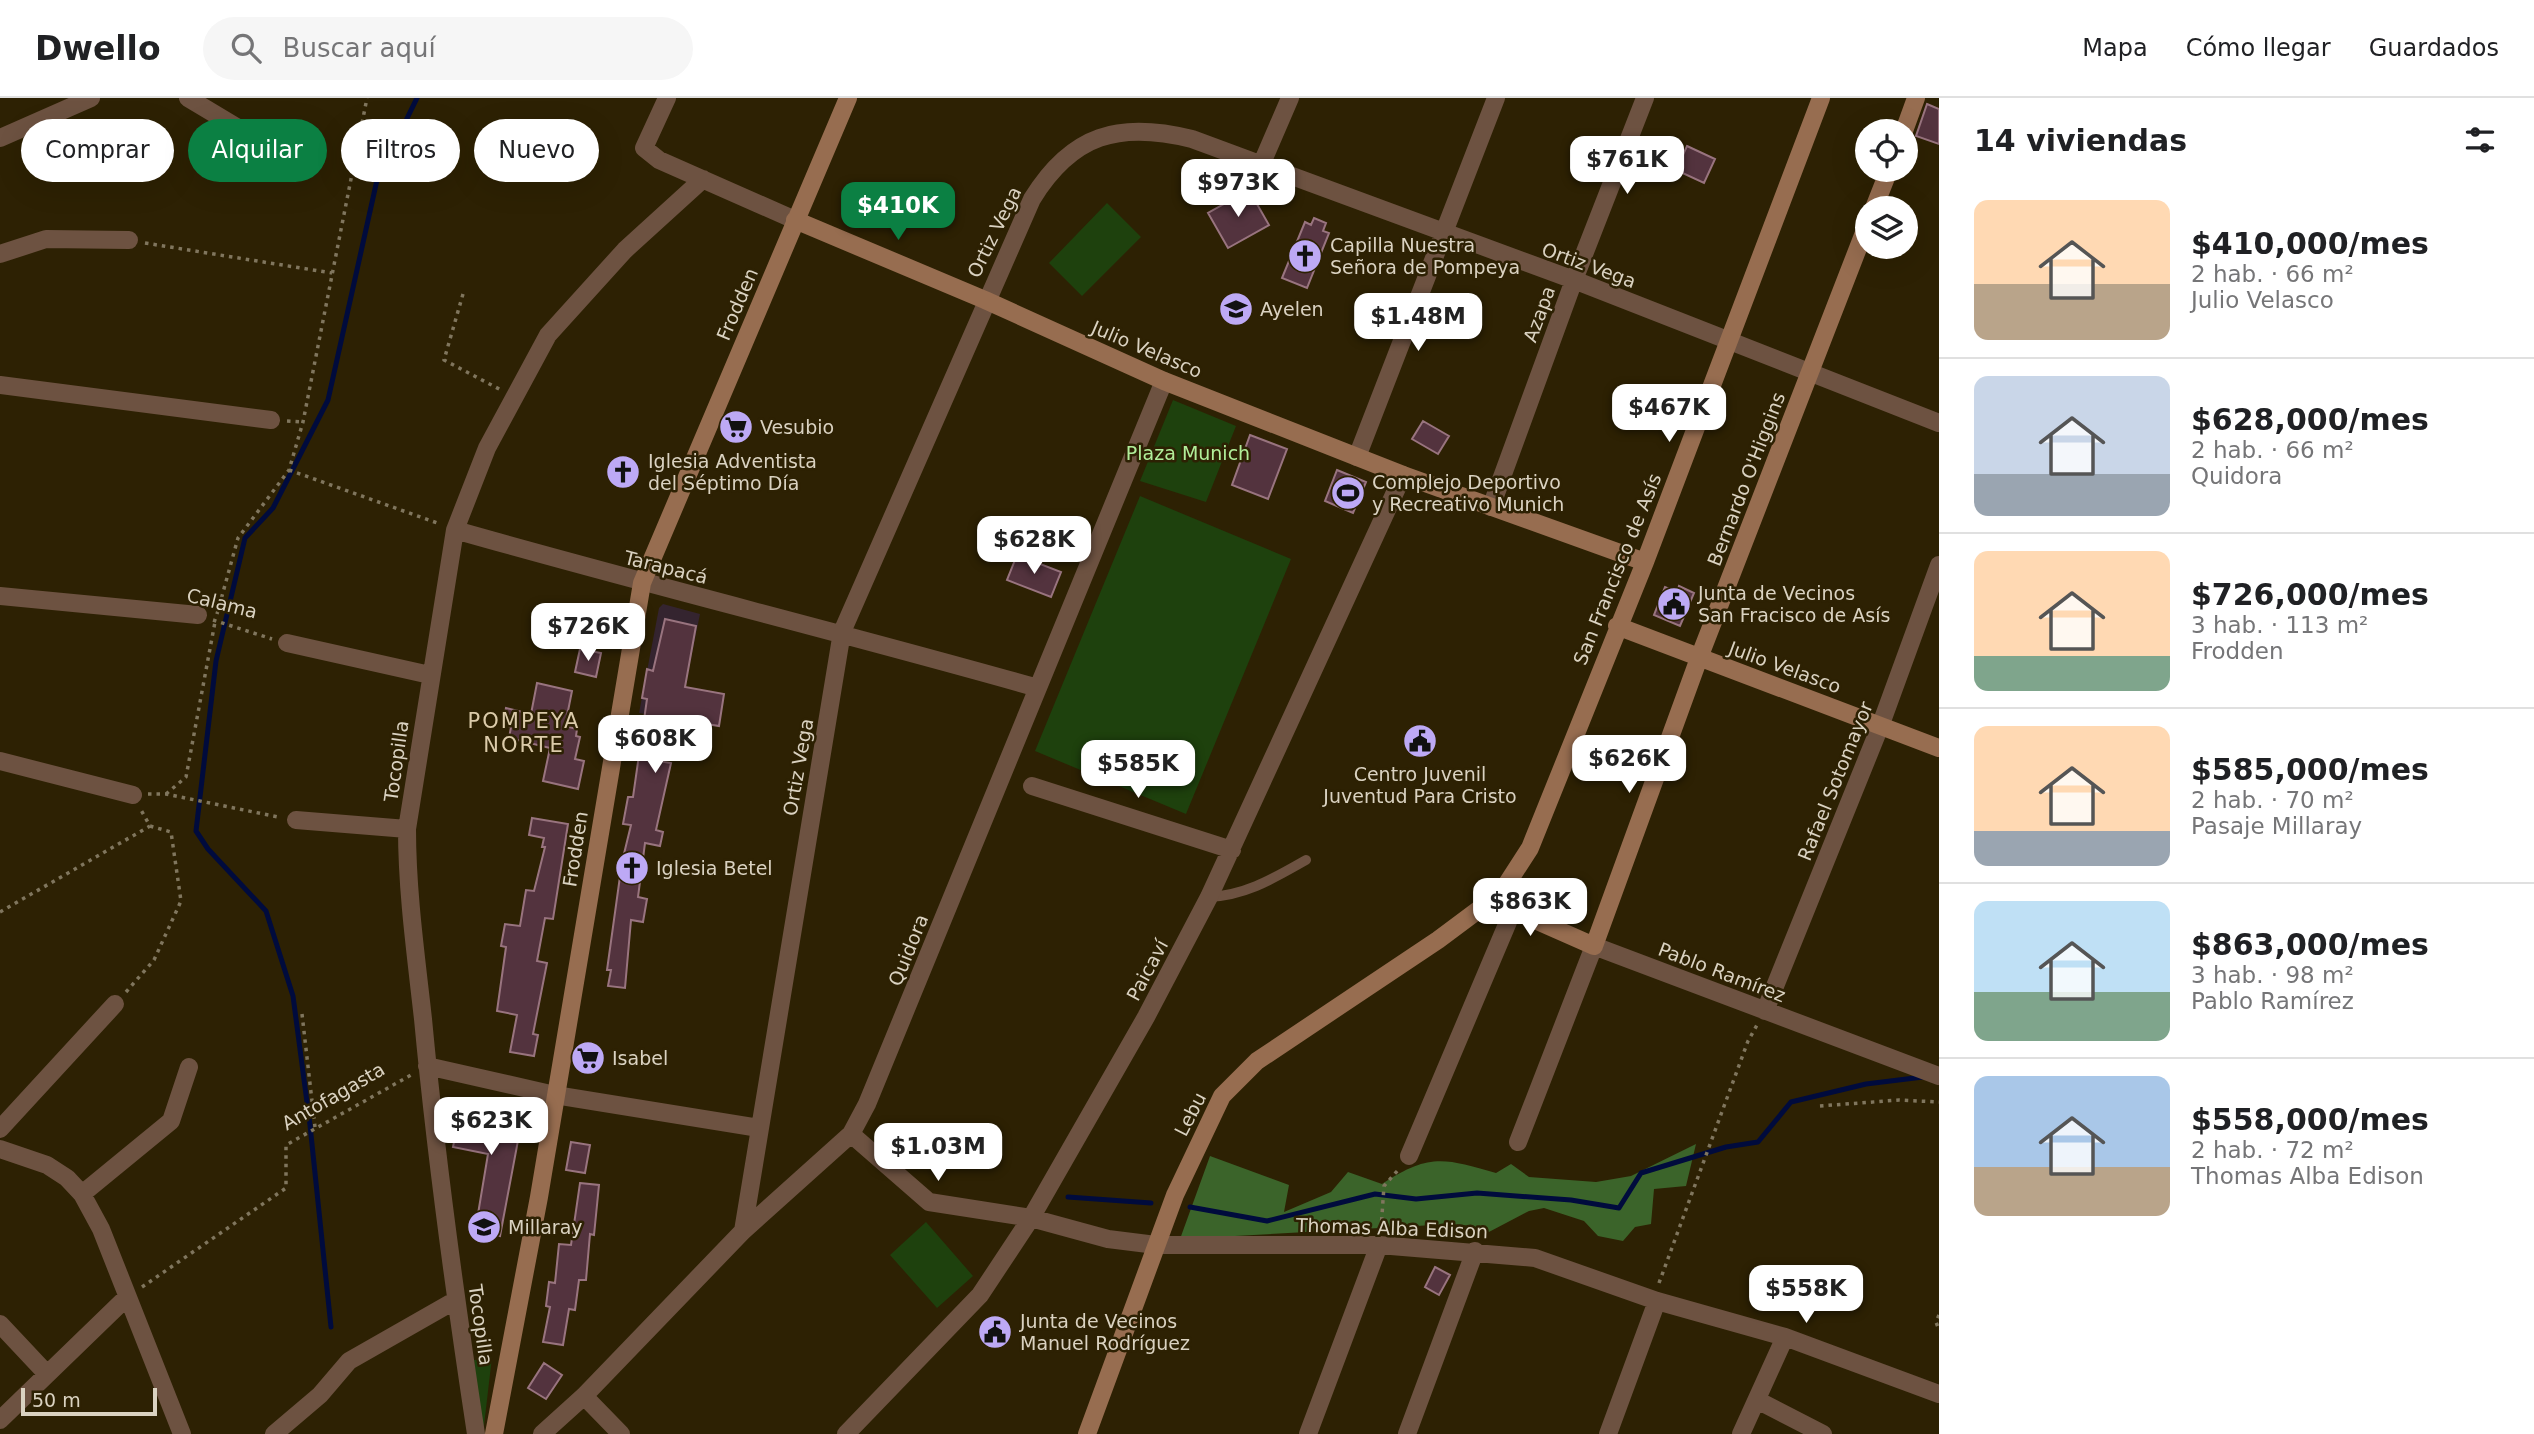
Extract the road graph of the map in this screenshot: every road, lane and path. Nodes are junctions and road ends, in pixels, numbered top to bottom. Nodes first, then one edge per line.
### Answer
1 (91, 98) edge
2 (188, 98) edge
3 (367, 98) edge
4 (667, 98) edge
5 (848, 98) edge
6 (1290, 98) edge
7 (1496, 98) edge
8 (1645, 98) edge
9 (1821, 98) edge
10 (1916, 98) edge
11 (223, 119) edge
12 (1908, 119) edge
13 (0, 138) edge
14 (1262, 163) junction
15 (703, 179) junction
16 (795, 220) junction
17 (1443, 234) junction
18 (129, 240) joint
19 (0, 254) edge
20 (1855, 256) edge
21 (332, 273) junction
22 (1574, 280) junction
23 (463, 294) dead end
24 (985, 300) junction
25 (1728, 340) junction
26 (1811, 372) junction
27 (1164, 381) junction
28 (0, 386) edge
29 (512, 396) junction
30 (271, 420) dead end
31 (1939, 423) edge
32 (1357, 457) junction
33 (289, 470) junction
34 (1403, 475) junction
35 (1491, 507) junction
36 (455, 530) junction
37 (1645, 562) junction
38 (1939, 565) edge
39 (642, 583) junction
40 (0, 596) edge
41 (206, 617) junction
42 (1617, 626) junction
43 (842, 632) junction
44 (287, 643) joint
45 (1699, 658) junction
46 (430, 675) junction
47 (1038, 688) junction
48 (1881, 724) junction
49 (1939, 748) edge
50 (0, 761) edge
51 (1032, 786) dead end
52 (133, 795) joint
53 (296, 820) joint
54 (150, 826) junction
55 (407, 829) junction
56 (1232, 850) junction
57 (1306, 860) dead end
58 (1209, 897) junction
59 (1504, 901) junction
60 (0, 912) edge
61 (1594, 946) junction
62 (115, 1004) joint
63 (1765, 1012) junction
64 (302, 1014) dead end
65 (1748, 1041) dead end
66 (427, 1066) junction
67 (189, 1067) dead end
68 (1939, 1076) edge
69 (555, 1096) junction
70 (1939, 1102) edge
71 (1820, 1106) dead end
72 (315, 1128) junction
73 (759, 1128) junction
74 (0, 1129) edge
75 (851, 1134) junction
76 (1518, 1142) dead end
77 (0, 1149) edge
78 (1409, 1156) joint
79 (82, 1194) junction
80 (1031, 1219) junction
81 (743, 1231) junction
82 (1156, 1245) junction
83 (1379, 1245) junction
84 (1475, 1251) junction
85 (126, 1298) junction
86 (456, 1300) junction
87 (1657, 1301) junction
88 (1939, 1315) edge
89 (0, 1324) edge
90 (1939, 1330) edge
91 (1785, 1337) junction
92 (46, 1373) junction
93 (1939, 1394) edge
94 (584, 1396) junction
95 (1757, 1400) junction
96 (0, 1420) edge
97 (182, 1434) edge
98 (274, 1434) edge
99 (476, 1434) edge
100 (494, 1434) edge
101 (542, 1434) edge
102 (621, 1434) edge
103 (847, 1434) edge
104 (1087, 1434) edge
105 (1308, 1434) edge
106 (1407, 1434) edge
107 (1608, 1434) edge
108 (1741, 1434) edge
109 (1823, 1434) edge

1 - 13 street
2 - 11 street
3 - 21 path
4 - 15 street, Julio Velasco
5 - 16 main road, Frodden
6 - 14 street
7 - 17 street
8 - 22 street, Azapa
9 - 25 main road, San Francisco de Asís
10 - 12 main road
14 - 17 street, Ortiz Vega
14 - 24 street, Ortiz Vega
15 - 16 street, Julio Velasco
15 - 29 street, Tocopilla
16 - 24 main road, Julio Velasco
16 - 39 main road, Frodden
17 - 22 street, Ortiz Vega
17 - 32 street
18 - 19 street
18 - 21 path
20 - 26 main road, Bernardo O'Higgins
21 - 33 path
22 - 25 street, Ortiz Vega
22 - 35 street, Azapa
23 - 29 path
24 - 27 main road, Julio Velasco
24 - 43 street, Ortiz Vega
25 - 26 street, Ortiz Vega
25 - 37 main road, San Francisco de Asís
26 - 31 street, Ortiz Vega
26 - 45 main road, Bernardo O'Higgins
27 - 32 main road, Julio Velasco
27 - 47 street, Quidora
28 - 30 street
29 - 36 street, Tocopilla
32 - 34 main road, Julio Velasco
33 - 36 path
33 - 41 path
34 - 35 main road, Julio Velasco
34 - 56 street, Paicaví
35 - 37 main road, Julio Velasco
36 - 39 street, Tarapacá
36 - 46 street, Tocopilla
37 - 42 main road, San Francisco de Asís
38 - 48 street, Rafael Sotomayor
39 - 43 street, Tarapacá
39 - 69 main road, Frodden
40 - 41 street, Calama
41 - 44 path, Calama
41 - 53 path
42 - 45 main road, Julio Velasco
42 - 59 main road, San Francisco de Asís
43 - 47 street, Tarapacá
43 - 73 street, Ortiz Vega
44 - 46 street
45 - 48 main road, Julio Velasco
45 - 61 main road, Bernardo O'Higgins
46 - 55 street, Tocopilla
47 - 75 street, Quidora
48 - 49 main road, Julio Velasco
48 - 63 street, Rafael Sotomayor
50 - 52 street
51 - 56 street
52 - 54 path
53 - 55 street
54 - 60 path
54 - 62 path
55 - 66 street, Tocopilla
56 - 58 street, Paicaví
57 - 58 lane
58 - 80 street, Paicaví
59 - 61 main road, Pablo Ramírez
59 - 78 street, San Francisco de Asís
59 - 82 main road, Lebu
61 - 63 street, Pablo Ramírez
61 - 76 street, Bernardo O'Higgins
62 - 74 street
63 - 68 street, Pablo Ramírez
64 - 72 path
65 - 87 path
66 - 69 street
66 - 72 path, Antofagasta
66 - 86 street, Tocopilla
67 - 79 street
69 - 73 street
69 - 100 main road, Frodden
70 - 71 path
72 - 85 path, Antofagasta
73 - 81 street, Ortiz Vega
75 - 80 street, Thomas Alba Edison
75 - 81 street, Quidora
77 - 79 street
78 - 83 path
79 - 85 street
80 - 82 street, Thomas Alba Edison
80 - 103 street, Paicaví
81 - 94 street, Quidora
82 - 83 street, Thomas Alba Edison
82 - 104 main road, Lebu
83 - 84 street, Thomas Alba Edison
83 - 105 street
84 - 87 street, Thomas Alba Edison
84 - 106 street
85 - 92 street
85 - 97 street
86 - 98 street
86 - 99 street, Tocopilla
87 - 91 street, Thomas Alba Edison
87 - 107 street
88 - 90 path
89 - 92 street
91 - 93 street, Thomas Alba Edison
91 - 95 street
92 - 96 street
94 - 101 street, Quidora
94 - 102 street
95 - 108 street
95 - 109 street

